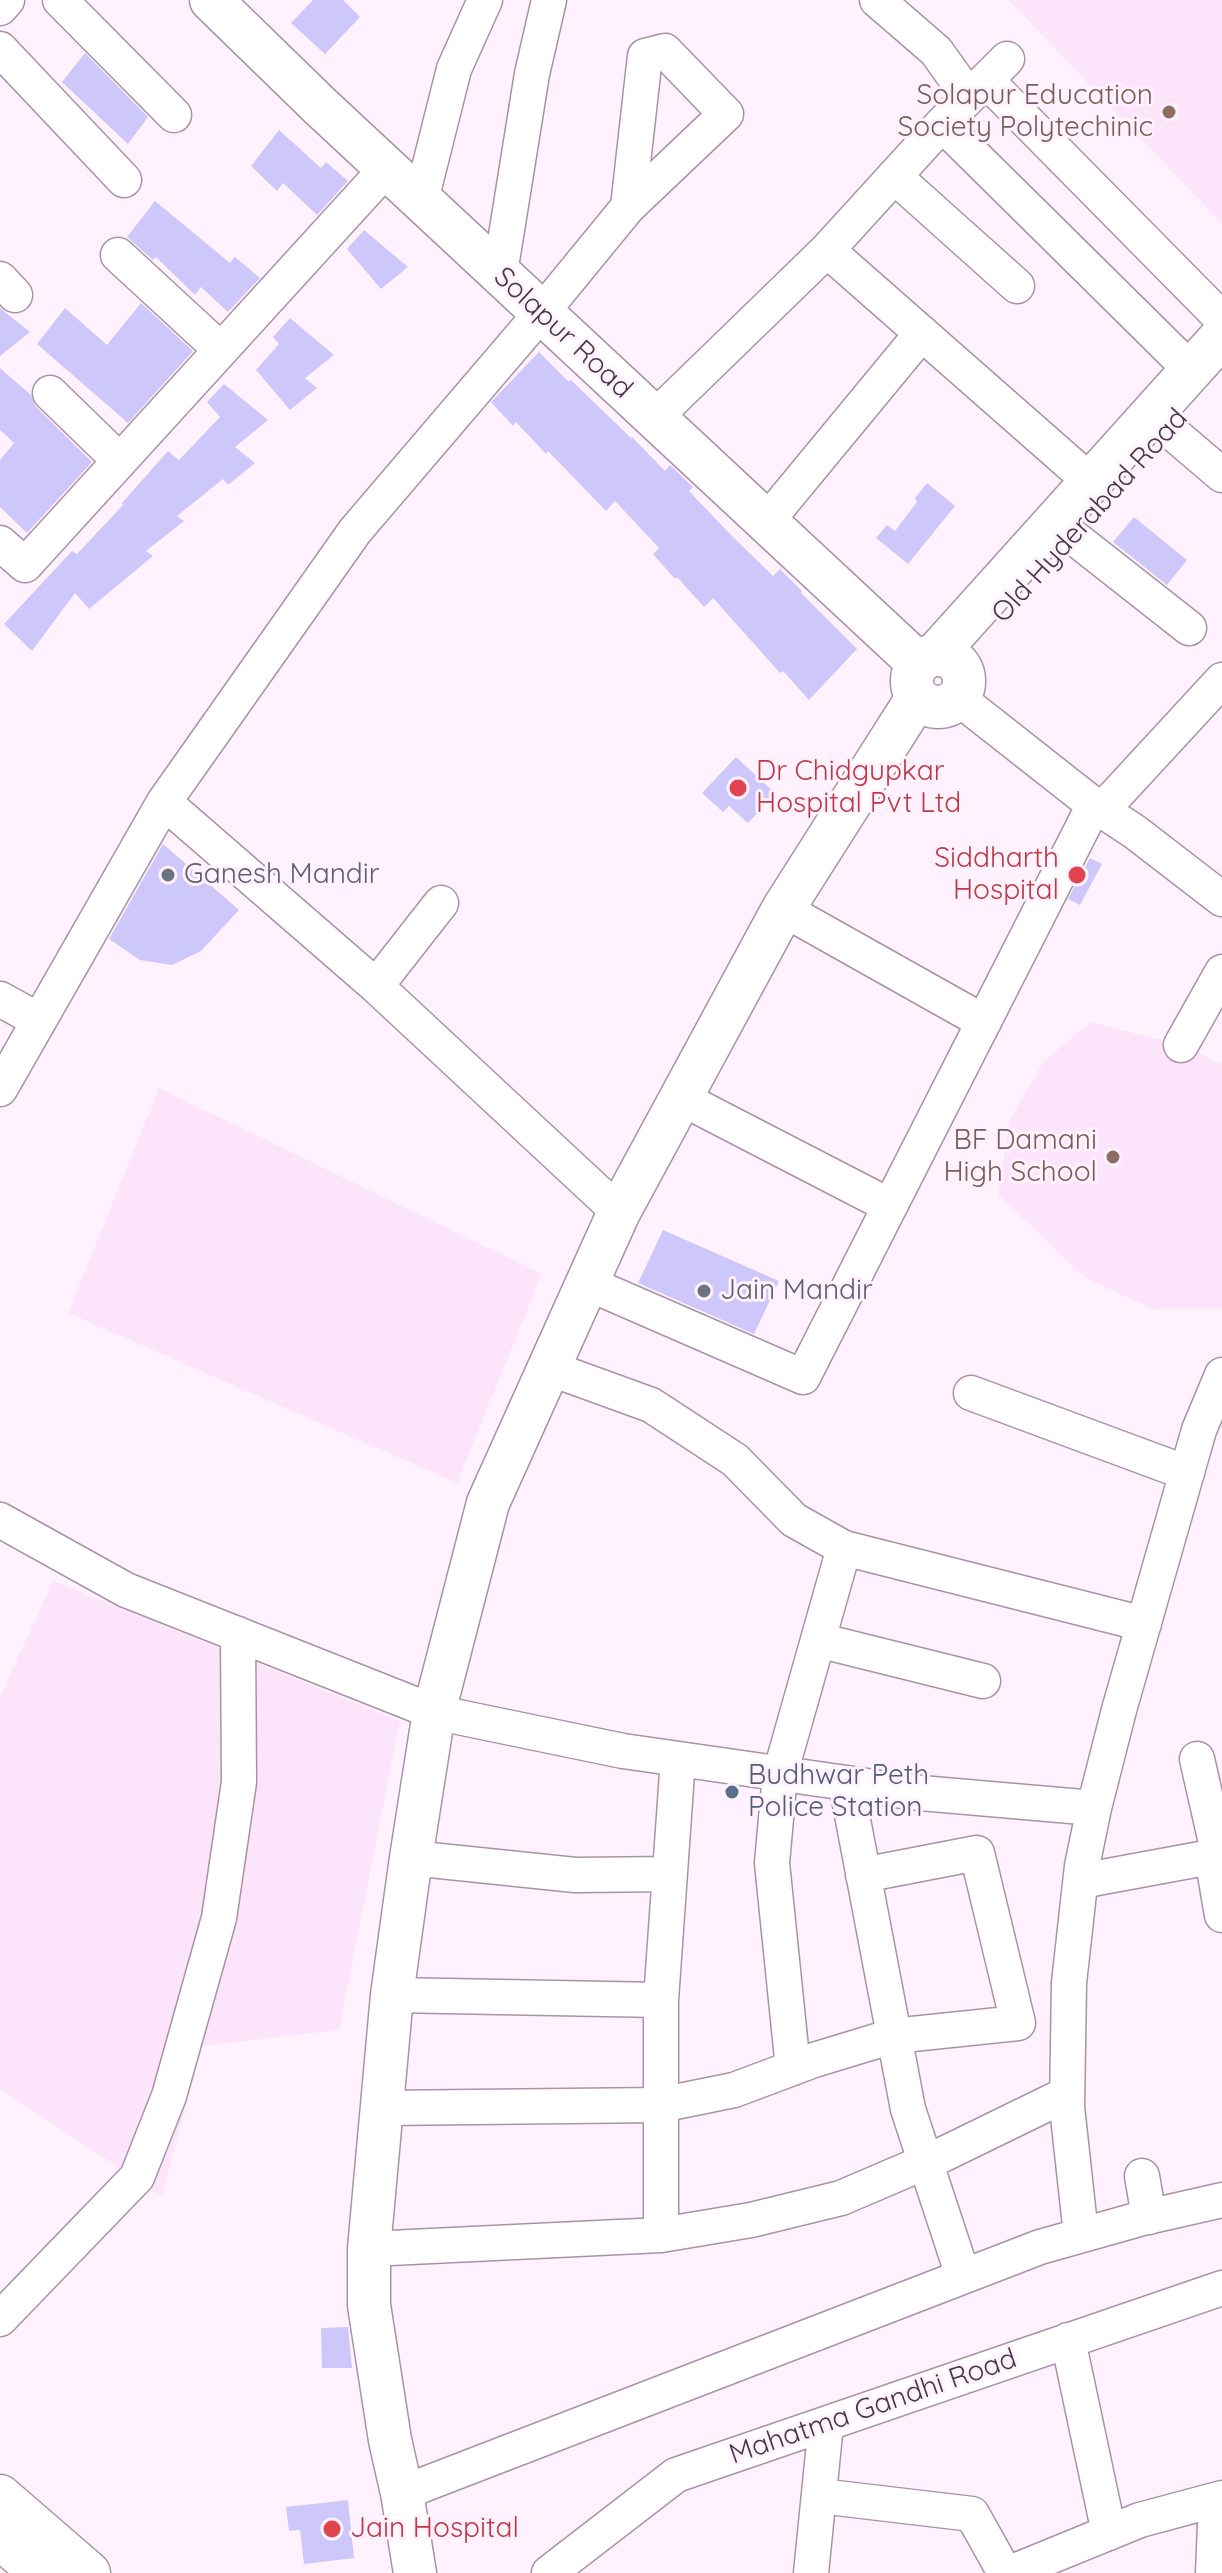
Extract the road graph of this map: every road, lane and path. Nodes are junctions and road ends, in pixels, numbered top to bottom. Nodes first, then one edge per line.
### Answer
1 (7, 0) edge
2 (60, 0) edge
3 (211, 0) edge
4 (485, 0) edge
5 (549, 0) edge
6 (877, 0) edge
7 (0, 8) edge
8 (0, 49) edge
9 (987, 79) junction
10 (174, 115) dead end
11 (942, 124) junction
12 (387, 168) junction
13 (894, 176) junction
14 (124, 180) dead end
15 (421, 200) junction
16 (628, 207) dead end
17 (827, 250) junction
18 (118, 255) dead end
19 (500, 273) junction
20 (1017, 286) dead end
21 (542, 312) junction
22 (1222, 319) edge
23 (922, 333) junction
24 (1222, 336) edge
25 (221, 350) junction
26 (1207, 370) edge
27 (50, 393) dead end
28 (654, 418) junction
29 (1168, 429) junction
30 (120, 461) junction
31 (1222, 475) edge
32 (1091, 482) junction
33 (766, 522) junction
34 (1072, 536) junction
35 (0, 543) edge
36 (1189, 628) dead end
37 (937, 676) junction
38 (1222, 680) edge
39 (164, 802) junction
40 (1098, 808) junction
41 (1222, 899) edge
42 (441, 903) dead end
43 (783, 909) junction
44 (1222, 972) edge
45 (376, 986) junction
46 (0, 999) edge
47 (38, 1020) junction
48 (984, 1022) junction
49 (1181, 1045) dead end
50 (0, 1089) edge
51 (681, 1098) junction
52 (890, 1206) junction
53 (619, 1212) junction
54 (587, 1283) junction
55 (549, 1368) junction
56 (1222, 1375) edge
57 (971, 1393) dead end
58 (1187, 1473) junction
59 (0, 1520) edge
60 (844, 1548) junction
61 (1144, 1624) junction
62 (238, 1634) junction
63 (818, 1640) junction
64 (983, 1681) dead end
65 (434, 1712) junction
66 (678, 1759) junction
67 (1197, 1759) dead end
68 (780, 1774) junction
69 (846, 1783) junction
70 (1094, 1808) junction
71 (1218, 1856) edge
72 (411, 1858) junction
73 (670, 1874) junction
74 (863, 1875) junction
75 (1081, 1881) junction
76 (1222, 1915) edge
77 (392, 1995) junction
78 (661, 2000) junction
79 (893, 2036) junction
80 (793, 2068) junction
81 (1067, 2094) junction
82 (660, 2105) junction
83 (381, 2108) junction
84 (925, 2162) junction
85 (1142, 2176) dead end
86 (1222, 2200) edge
87 (1149, 2217) junction
88 (661, 2235) junction
89 (1081, 2235) junction
90 (369, 2249) junction
91 (963, 2276) junction
92 (1222, 2288) edge
93 (0, 2319) edge
94 (1068, 2340) junction
95 (826, 2424) junction
96 (402, 2493) junction
97 (0, 2496) edge
98 (820, 2496) junction
99 (1219, 2499) edge
100 (1109, 2533) junction
101 (0, 2538) edge
102 (41, 2573) edge
103 (89, 2573) edge
104 (415, 2573) edge
105 (549, 2573) edge
106 (811, 2573) edge
107 (1008, 2573) edge
108 (1213, 2573) edge

1 - 7 street
2 - 10 street
3 - 12 main road, Solapur Road
4 - 15 street
5 - 19 street
6 - 9 street
8 - 14 street
9 - 11 street
9 - 22 street
11 - 13 street
11 - 26 street
12 - 15 main road, Solapur Road
12 - 25 street
13 - 17 street
13 - 20 street
15 - 19 main road, Solapur Road
16 - 21 street
17 - 23 street
17 - 28 street
18 - 25 street
19 - 21 main road, Solapur Road
21 - 28 main road, Solapur Road
21 - 39 street
23 - 32 street
23 - 33 street
24 - 26 main road
25 - 30 street
26 - 29 main road, Old Hyderabad Road
26 - 32 main road
27 - 30 street
28 - 33 main road, Solapur Road
29 - 31 street
29 - 34 main road, Old Hyderabad Road
30 - 35 street
32 - 37 main road
33 - 37 main road, Solapur Road
34 - 36 street
34 - 37 main road, Old Hyderabad Road
37 - 40 street
37 - 43 main road
38 - 40 street
39 - 45 street
39 - 47 street
40 - 41 street
40 - 48 street
42 - 45 street
43 - 48 street
43 - 51 main road
44 - 49 street
45 - 53 street
46 - 47 street
47 - 50 street
48 - 52 street
51 - 52 street
51 - 53 main road
52 - 54 street
53 - 54 main road
54 - 55 main road
55 - 60 street
55 - 65 main road
56 - 58 street
57 - 58 street
58 - 61 street
59 - 62 street
60 - 61 street
60 - 63 street
61 - 70 street
62 - 65 street
62 - 93 street
63 - 64 street
63 - 68 street
65 - 66 street
65 - 72 main road
66 - 68 street
66 - 73 street
67 - 71 street
68 - 69 street
68 - 80 street
69 - 70 street
69 - 74 street
70 - 75 street
71 - 75 street
71 - 76 street
72 - 73 street
72 - 77 main road
73 - 78 street
74 - 79 street
74 - 79 street
75 - 81 street
77 - 78 street
77 - 83 main road
78 - 82 street
79 - 80 street
79 - 84 street
80 - 82 street
81 - 84 street
81 - 89 street
82 - 83 street
82 - 88 street
83 - 90 main road
84 - 88 street
84 - 91 street
85 - 87 street
86 - 87 street
87 - 89 street
88 - 90 street
89 - 91 street
90 - 96 main road
91 - 96 street
92 - 94 street, Mahatma Gandhi Road
94 - 95 street, Mahatma Gandhi Road
94 - 100 street
95 - 98 street
95 - 105 street, Mahatma Gandhi Road
96 - 104 main road
97 - 103 main road
98 - 106 street
98 - 107 street
99 - 100 street
99 - 108 street
100 - 107 street
101 - 102 main road

